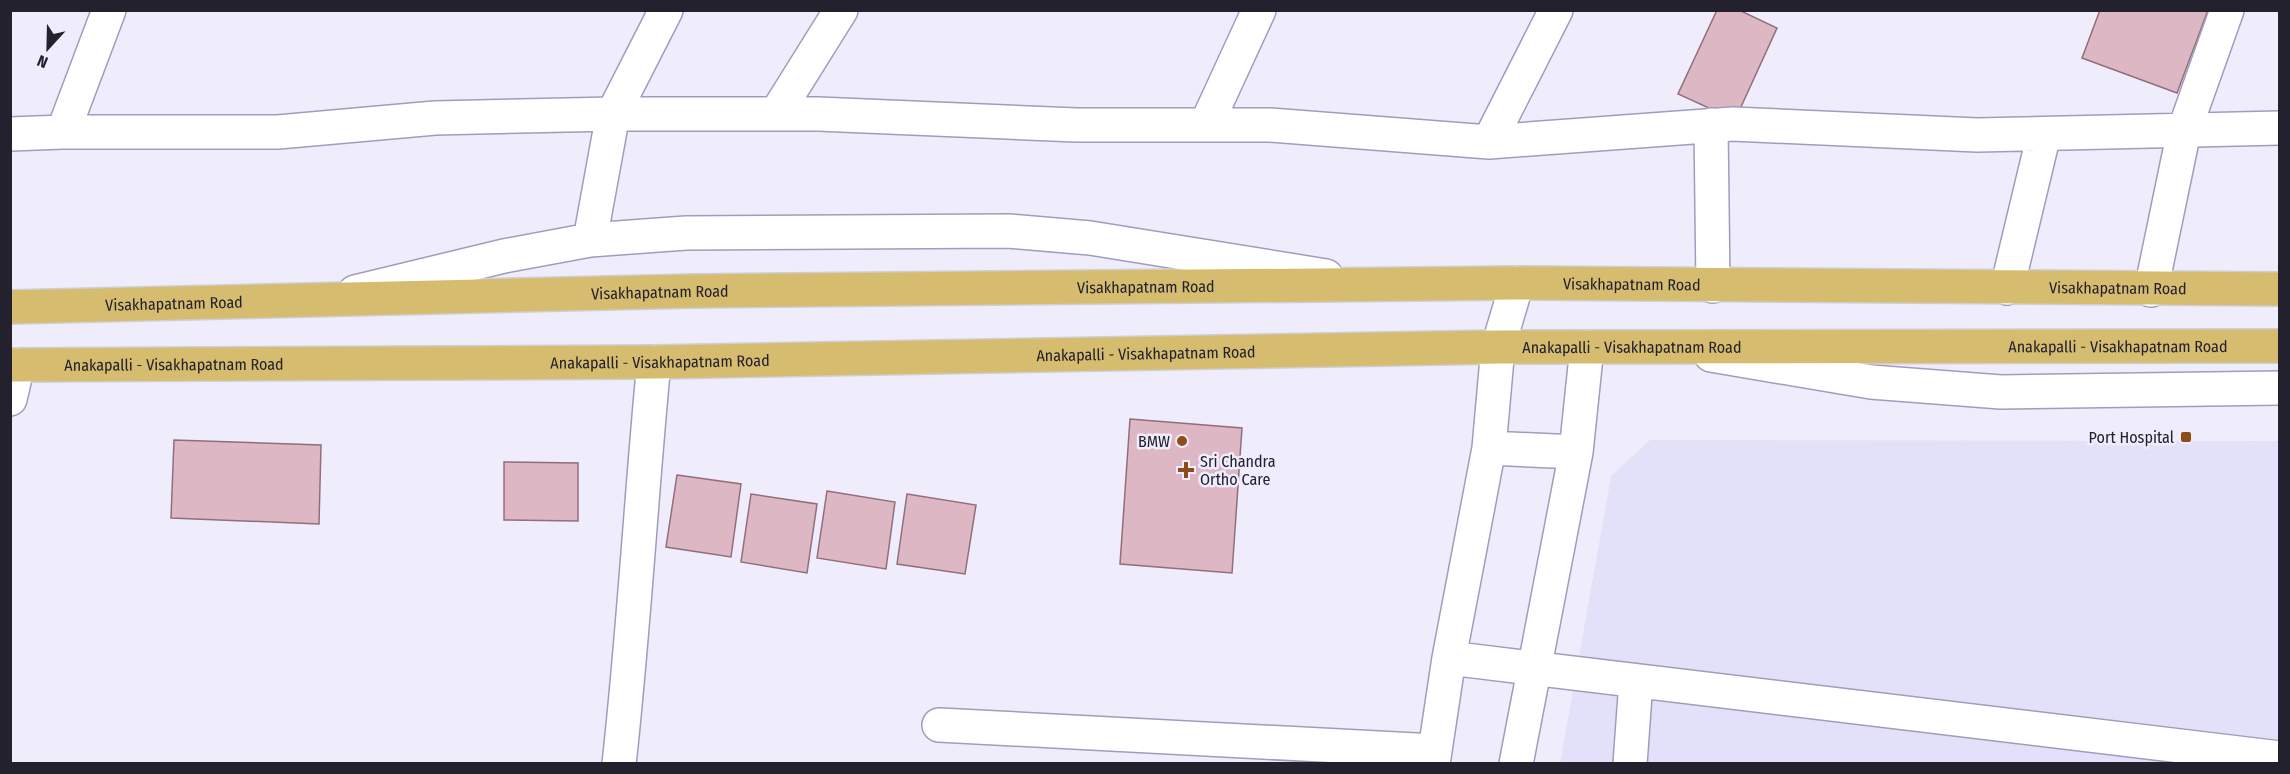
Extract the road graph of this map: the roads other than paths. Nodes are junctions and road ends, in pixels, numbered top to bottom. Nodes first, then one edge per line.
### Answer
1 (109, 10) edge
2 (666, 10) edge
3 (841, 10) edge
4 (1259, 10) edge
5 (1556, 10) edge
6 (2227, 10) edge
7 (614, 114) junction
8 (776, 114) junction
9 (1206, 125) junction
10 (1712, 125) junction
11 (2280, 128) edge
12 (2184, 131) junction
13 (63, 132) junction
14 (10, 134) edge
15 (2044, 134) junction
16 (1489, 142) junction
17 (590, 240) junction
18 (1517, 283) junction
19 (1381, 285) junction
20 (1713, 285) junction
21 (2007, 288) junction
22 (2280, 289) edge
23 (2151, 290) junction
24 (321, 300) junction
25 (10, 307) edge
26 (2280, 346) edge
27 (1498, 347) junction
28 (1587, 347) junction
29 (1669, 347) junction
30 (654, 362) junction
31 (14, 365) edge
32 (2280, 388) edge
33 (10, 399) edge
34 (1489, 448) junction
35 (1576, 452) junction
36 (1449, 658) junction
37 (1534, 670) junction
38 (1636, 681) junction
39 (939, 725) dead end
40 (1434, 757) edge
41 (2280, 758) edge
42 (619, 764) edge
43 (1516, 764) edge
44 (1630, 764) edge

1 - 13 street
2 - 7 street
3 - 8 street
4 - 9 street
5 - 16 street
6 - 12 street
7 - 8 street
7 - 13 street
7 - 17 street
8 - 9 street
9 - 16 street
10 - 15 street
10 - 16 street
10 - 20 street
11 - 12 street
12 - 15 street
12 - 23 street
13 - 14 street
15 - 21 street
17 - 19 street
17 - 24 street
18 - 19 main road, Visakhapatnam Road
18 - 20 main road, Visakhapatnam Road
18 - 27 street
19 - 24 main road, Visakhapatnam Road
20 - 21 main road, Visakhapatnam Road
21 - 23 main road, Visakhapatnam Road
22 - 23 main road, Visakhapatnam Road
24 - 25 main road, Visakhapatnam Road
26 - 29 main road, Anakapalli - Visakhapatnam Road
27 - 28 main road, Anakapalli - Visakhapatnam Road
27 - 30 main road, Anakapalli - Visakhapatnam Road
27 - 34 street
28 - 29 main road, Anakapalli - Visakhapatnam Road
28 - 35 street
29 - 32 street
30 - 31 main road, Anakapalli - Visakhapatnam Road
30 - 42 street
31 - 33 street
34 - 35 street
34 - 36 street
35 - 37 street
36 - 37 street
36 - 40 street
37 - 38 street
37 - 43 street
38 - 41 street
38 - 44 street
39 - 40 street

